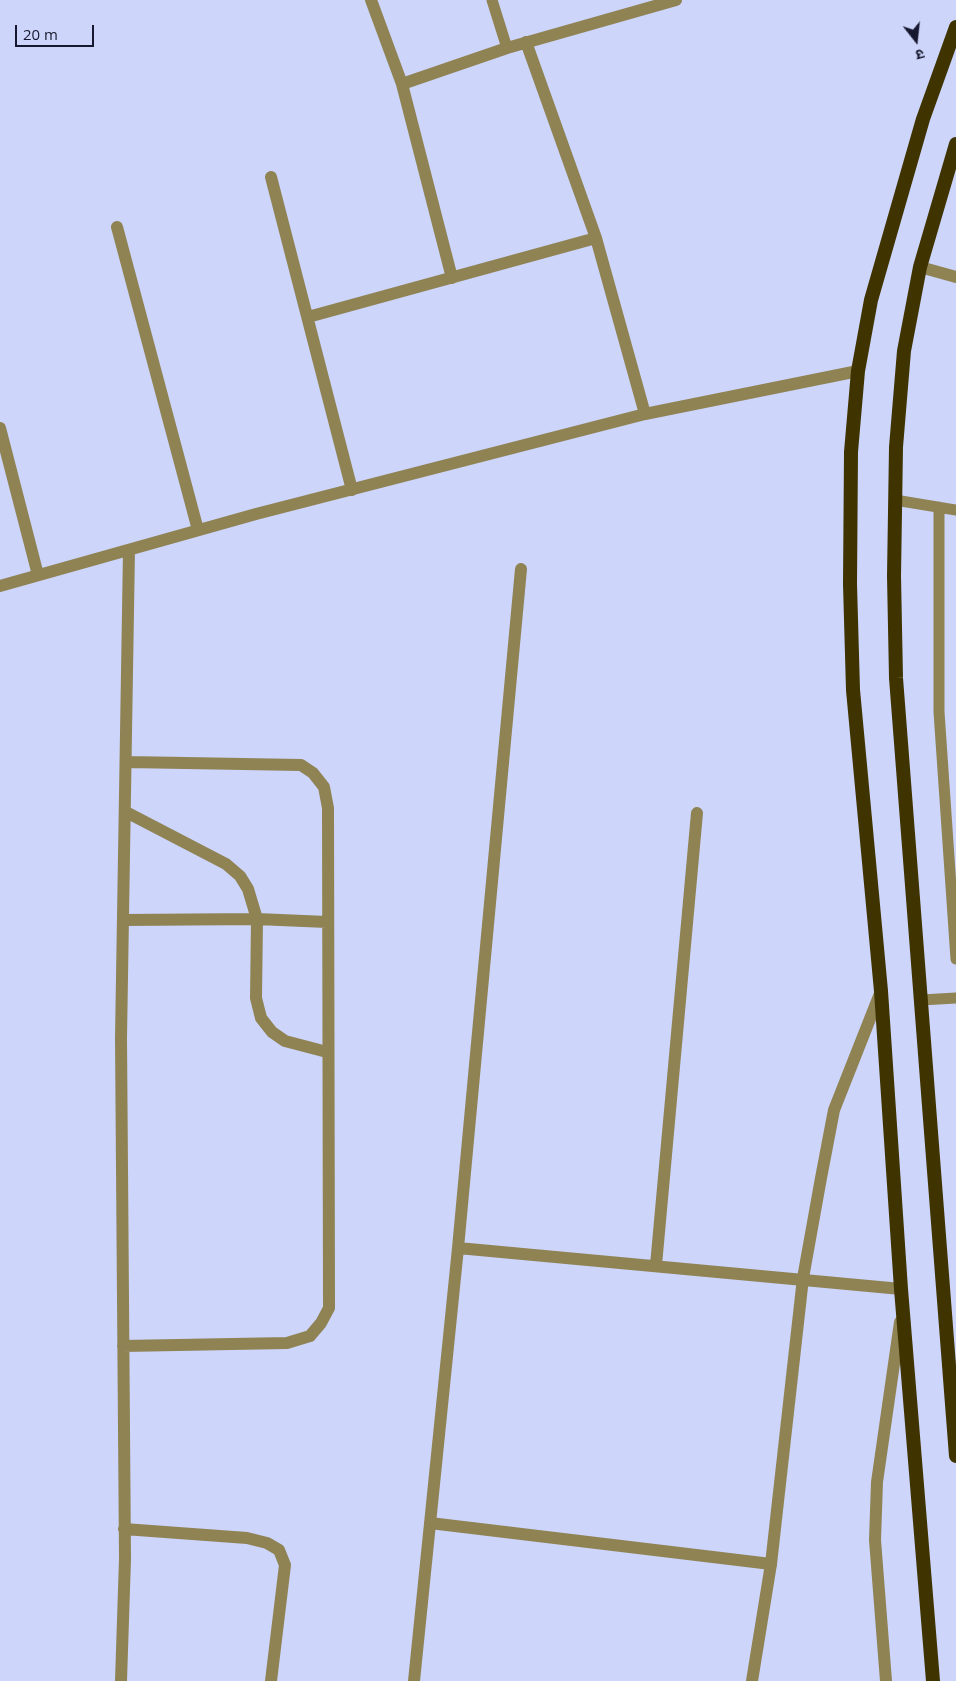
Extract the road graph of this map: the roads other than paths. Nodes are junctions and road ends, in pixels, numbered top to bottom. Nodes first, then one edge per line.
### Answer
1 (371, 0) edge
2 (492, 0) edge
3 (676, 0) edge
4 (956, 27) edge
5 (526, 42) junction
6 (508, 48) junction
7 (402, 84) junction
8 (956, 144) edge
9 (271, 177) dead end
10 (117, 227) dead end
11 (596, 238) junction
12 (920, 267) junction
13 (956, 277) edge
14 (452, 278) junction
15 (308, 317) junction
16 (858, 371) junction
17 (645, 414) junction
18 (0, 428) edge
19 (352, 490) junction
20 (895, 500) junction
21 (939, 507) junction
22 (956, 510) edge
23 (198, 530) junction
24 (129, 550) junction
25 (521, 569) dead end
26 (38, 575) junction
27 (0, 586) edge
28 (127, 762) junction
29 (126, 812) junction
30 (697, 812) dead end
31 (257, 919) junction
32 (124, 920) junction
33 (327, 922) junction
34 (956, 959) edge
35 (882, 991) junction
36 (956, 998) edge
37 (921, 1000) junction
38 (327, 1052) junction
39 (458, 1248) junction
40 (656, 1265) junction
41 (803, 1278) junction
42 (901, 1289) junction
43 (902, 1307) junction
44 (123, 1346) junction
45 (956, 1456) edge
46 (430, 1523) junction
47 (124, 1529) junction
48 (771, 1564) junction
49 (121, 1681) edge
50 (271, 1681) edge
51 (414, 1681) edge
52 (752, 1681) edge
53 (886, 1681) edge
54 (933, 1681) edge

1 - 7 street
2 - 6 lane
3 - 5 street
4 - 16 highway
5 - 6 street
5 - 11 street
6 - 7 street
7 - 14 street
8 - 12 highway
9 - 15 street
10 - 23 street
11 - 14 street
11 - 17 street
12 - 13 street
12 - 20 highway
14 - 15 street
15 - 19 street
16 - 17 street
16 - 35 highway
17 - 19 street
18 - 26 street
19 - 23 street
20 - 21 lane
20 - 37 highway
21 - 22 lane
21 - 34 lane
23 - 24 street
24 - 26 street
24 - 28 street
25 - 39 street
26 - 27 street
28 - 29 street
28 - 33 street
29 - 31 street
29 - 32 street
30 - 40 street
31 - 32 street
31 - 33 street
31 - 38 street
32 - 44 street
33 - 38 street
35 - 41 street
35 - 42 highway
36 - 37 lane
37 - 45 highway
38 - 44 street
39 - 40 street
39 - 46 street
40 - 41 street
41 - 42 street
41 - 48 street
42 - 43 highway
43 - 53 street
43 - 54 highway
44 - 47 street
46 - 48 street
46 - 51 street
47 - 49 street
47 - 50 street
48 - 52 street

